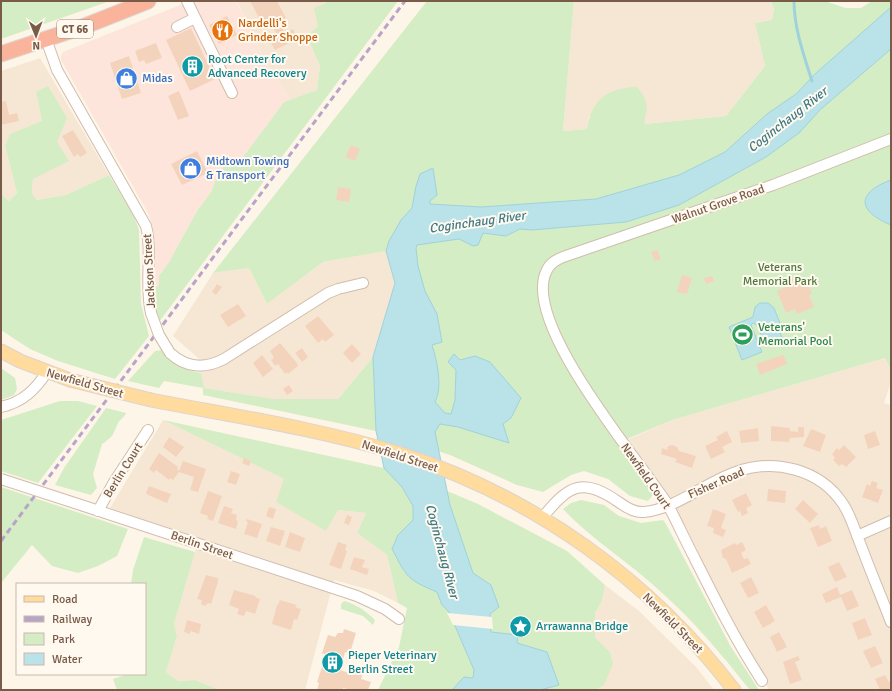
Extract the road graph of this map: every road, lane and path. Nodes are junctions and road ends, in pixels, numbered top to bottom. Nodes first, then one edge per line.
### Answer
1 (148, 1) edge
2 (187, 1) edge
3 (195, 18) junction
4 (177, 27) dead end
5 (46, 39) junction
6 (1, 54) edge
7 (232, 93) dead end
8 (891, 139) edge
9 (546, 270) joint
10 (363, 283) dead end
11 (1, 351) edge
12 (47, 372) junction
13 (1, 407) edge
14 (148, 430) dead end
15 (1, 478) edge
16 (668, 506) junction
17 (98, 511) junction
18 (542, 518) junction
19 (891, 521) edge
20 (857, 536) junction
21 (399, 619) dead end
22 (891, 622) edge
23 (762, 681) dead end
24 (734, 690) edge

1 - 5 highway, CT 66
2 - 3 street
3 - 4 street
3 - 7 street
5 - 6 highway, CT 66
5 - 10 street, Jackson Street, bridge
8 - 9 street, Walnut Grove Road
9 - 16 street, Newfield Court
11 - 12 main road, Newfield Street
12 - 13 street
12 - 18 main road, Newfield Street, bridge
14 - 17 street, Berlin Court
15 - 17 street, Berlin Street, bridge
16 - 18 street, Fisher Road
16 - 20 street, Fisher Road
16 - 23 street, Newfield Court
17 - 21 street, Berlin Street
18 - 24 main road, Newfield Street
19 - 20 street
20 - 22 street, Fisher Road

